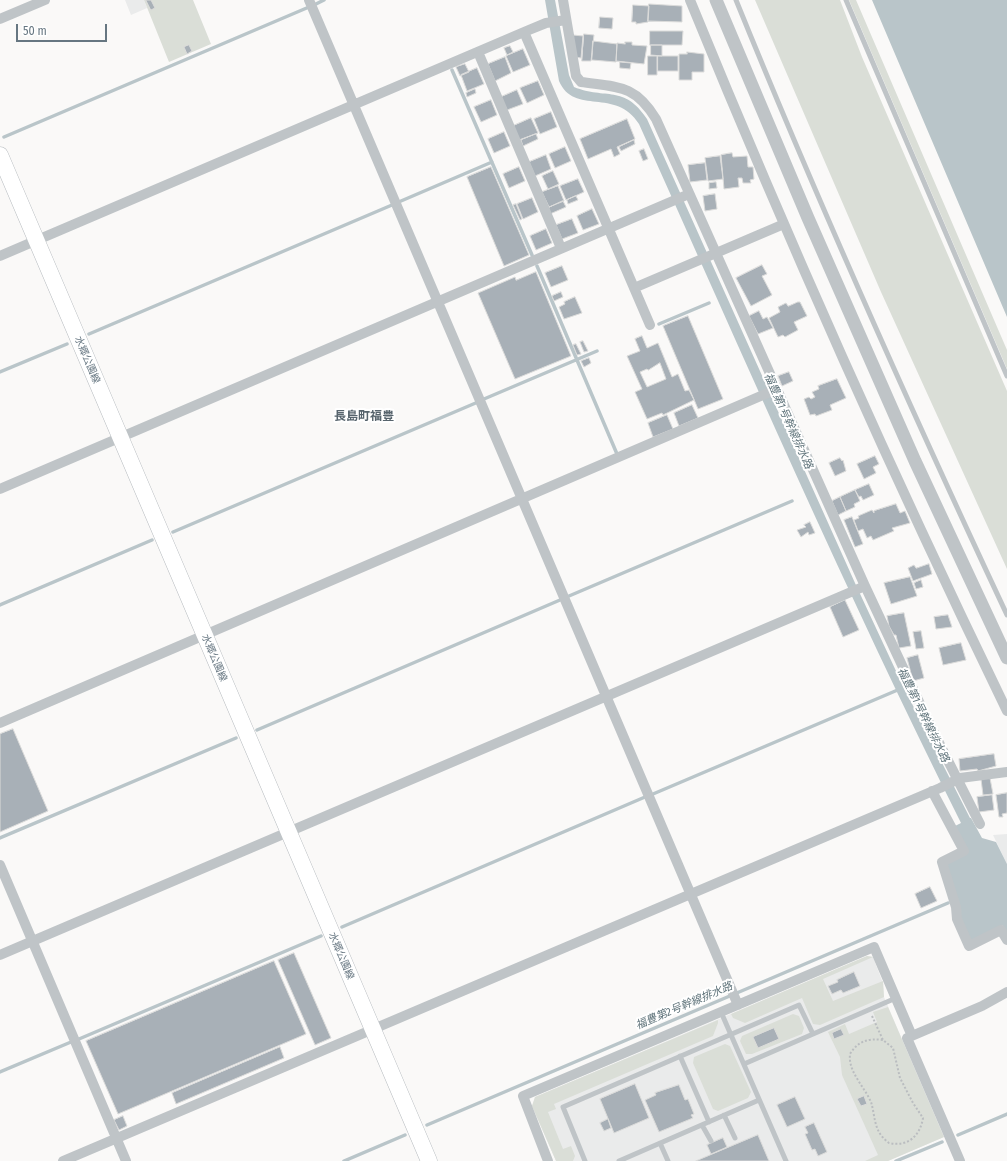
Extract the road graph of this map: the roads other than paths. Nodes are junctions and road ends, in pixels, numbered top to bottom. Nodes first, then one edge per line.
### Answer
1 (45, 0) edge
2 (309, 0) edge
3 (563, 0) edge
4 (690, 0) edge
5 (716, 0) edge
6 (736, 0) edge
7 (846, 0) edge
8 (0, 19) edge
9 (565, 21) junction
10 (524, 32) junction
11 (478, 52) junction
12 (354, 104) junction
13 (0, 155) edge
14 (687, 194) junction
15 (784, 224) junction
16 (608, 228) junction
17 (36, 240) junction
18 (561, 248) junction
19 (714, 254) junction
20 (0, 256) edge
21 (634, 288) junction
22 (438, 302) junction
23 (650, 326) dead end
24 (1007, 376) edge
25 (775, 390) junction
26 (120, 438) junction
27 (0, 489) edge
28 (522, 499) junction
29 (864, 586) junction
30 (1007, 615) edge
31 (204, 636) junction
32 (1007, 658) edge
33 (606, 697) junction
34 (1007, 711) edge
35 (0, 723) edge
36 (1007, 772) edge
37 (956, 780) junction
38 (936, 789) junction
39 (980, 824) dead end
40 (288, 833) junction
41 (0, 865) edge
42 (691, 894) junction
43 (1007, 940) edge
44 (32, 942) junction
45 (0, 955) edge
46 (1007, 992) edge
47 (896, 998) junction
48 (737, 1003) junction
49 (721, 1012) junction
50 (372, 1029) junction
51 (731, 1034) junction
52 (813, 1034) junction
53 (912, 1036) junction
54 (680, 1056) junction
55 (744, 1064) junction
56 (760, 1100) junction
57 (724, 1115) junction
58 (710, 1122) junction
59 (702, 1125) junction
60 (116, 1138) junction
61 (735, 1138) dead end
62 (711, 1141) dead end
63 (660, 1143) junction
64 (63, 1161) edge
65 (126, 1161) edge
66 (429, 1161) edge
67 (548, 1161) edge
68 (586, 1161) edge
69 (619, 1161) edge
70 (668, 1161) edge
71 (786, 1161) edge
72 (960, 1161) edge

1 - 8 street
2 - 12 street
3 - 9 street
4 - 15 street
5 - 32 street
6 - 30 lane
7 - 24 lane
9 - 10 street
9 - 14 street
10 - 11 street
10 - 16 street
11 - 12 street
11 - 18 street
12 - 17 street
12 - 22 street
13 - 17 main road, 水郷公園線
14 - 16 street
14 - 19 street
15 - 19 street
15 - 34 street
16 - 18 street
16 - 21 street
17 - 20 street
17 - 26 main road, 水郷公園線
18 - 22 street
19 - 21 street
19 - 25 street
21 - 23 street
22 - 26 street
22 - 28 street
25 - 28 street
25 - 29 street
26 - 27 street
26 - 31 main road, 水郷公園線
28 - 31 street
28 - 33 street
29 - 33 street
29 - 37 street
31 - 35 street
31 - 40 main road, 水郷公園線
33 - 40 street
33 - 42 street
36 - 37 street
37 - 38 street
37 - 39 street
38 - 42 street
38 - 43 street
40 - 44 street
40 - 50 main road, 水郷公園線
41 - 44 street
42 - 48 street
42 - 50 street
44 - 45 street
44 - 60 street
46 - 53 street
47 - 48 street
47 - 52 lane
47 - 53 street
48 - 49 street
49 - 51 lane
49 - 67 street
50 - 60 street
50 - 66 main road, 水郷公園線
51 - 52 lane
51 - 54 lane
51 - 55 lane
52 - 55 lane
53 - 72 street
54 - 58 lane
54 - 68 lane
55 - 56 lane
56 - 57 lane
56 - 71 lane
57 - 58 lane
57 - 61 lane
58 - 59 lane
59 - 62 lane
59 - 63 lane
60 - 64 street
60 - 65 street
63 - 69 lane
63 - 70 lane

